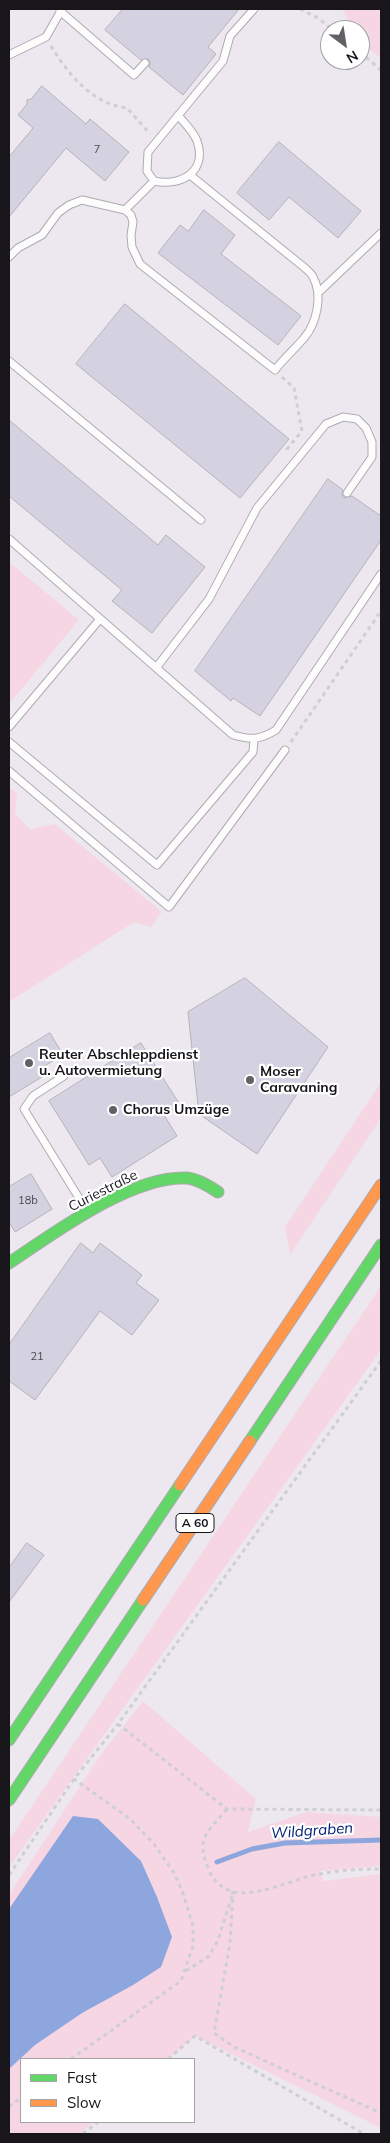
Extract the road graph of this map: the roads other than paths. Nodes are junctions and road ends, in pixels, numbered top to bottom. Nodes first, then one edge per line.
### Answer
1 (254, 9) edge
2 (61, 10) edge
3 (9, 55) edge
4 (145, 63) dead end
5 (178, 116) junction
6 (190, 175) junction
7 (154, 181) junction
8 (125, 210) junction
9 (381, 233) edge
10 (9, 257) edge
11 (318, 293) junction
12 (9, 361) edge
13 (347, 493) dead end
14 (201, 520) dead end
15 (9, 539) edge
16 (381, 574) edge
17 (100, 619) junction
18 (156, 668) junction
19 (9, 727) edge
20 (254, 740) junction
21 (9, 742) edge
22 (285, 750) road end
23 (9, 771) edge
24 (64, 1076) dead end
25 (381, 1186) edge
26 (218, 1192) dead end
27 (88, 1214) junction
28 (381, 1246) edge
29 (9, 1262) edge
30 (9, 1740) edge
31 (9, 1800) edge

1 - 5 lane
2 - 3 lane
2 - 4 lane
5 - 6 lane
5 - 7 lane
6 - 7 lane
6 - 11 lane
7 - 8 lane
8 - 10 lane
8 - 11 lane
9 - 11 lane
12 - 14 lane
13 - 18 lane
15 - 17 lane
16 - 20 lane
17 - 18 lane
17 - 19 lane
18 - 20 lane
20 - 21 lane
22 - 23 lane
24 - 27 lane
25 - 30 main road, A 60
26 - 27 main road, Curiestraße
27 - 29 main road, Curiestraße
28 - 31 main road, A 60

